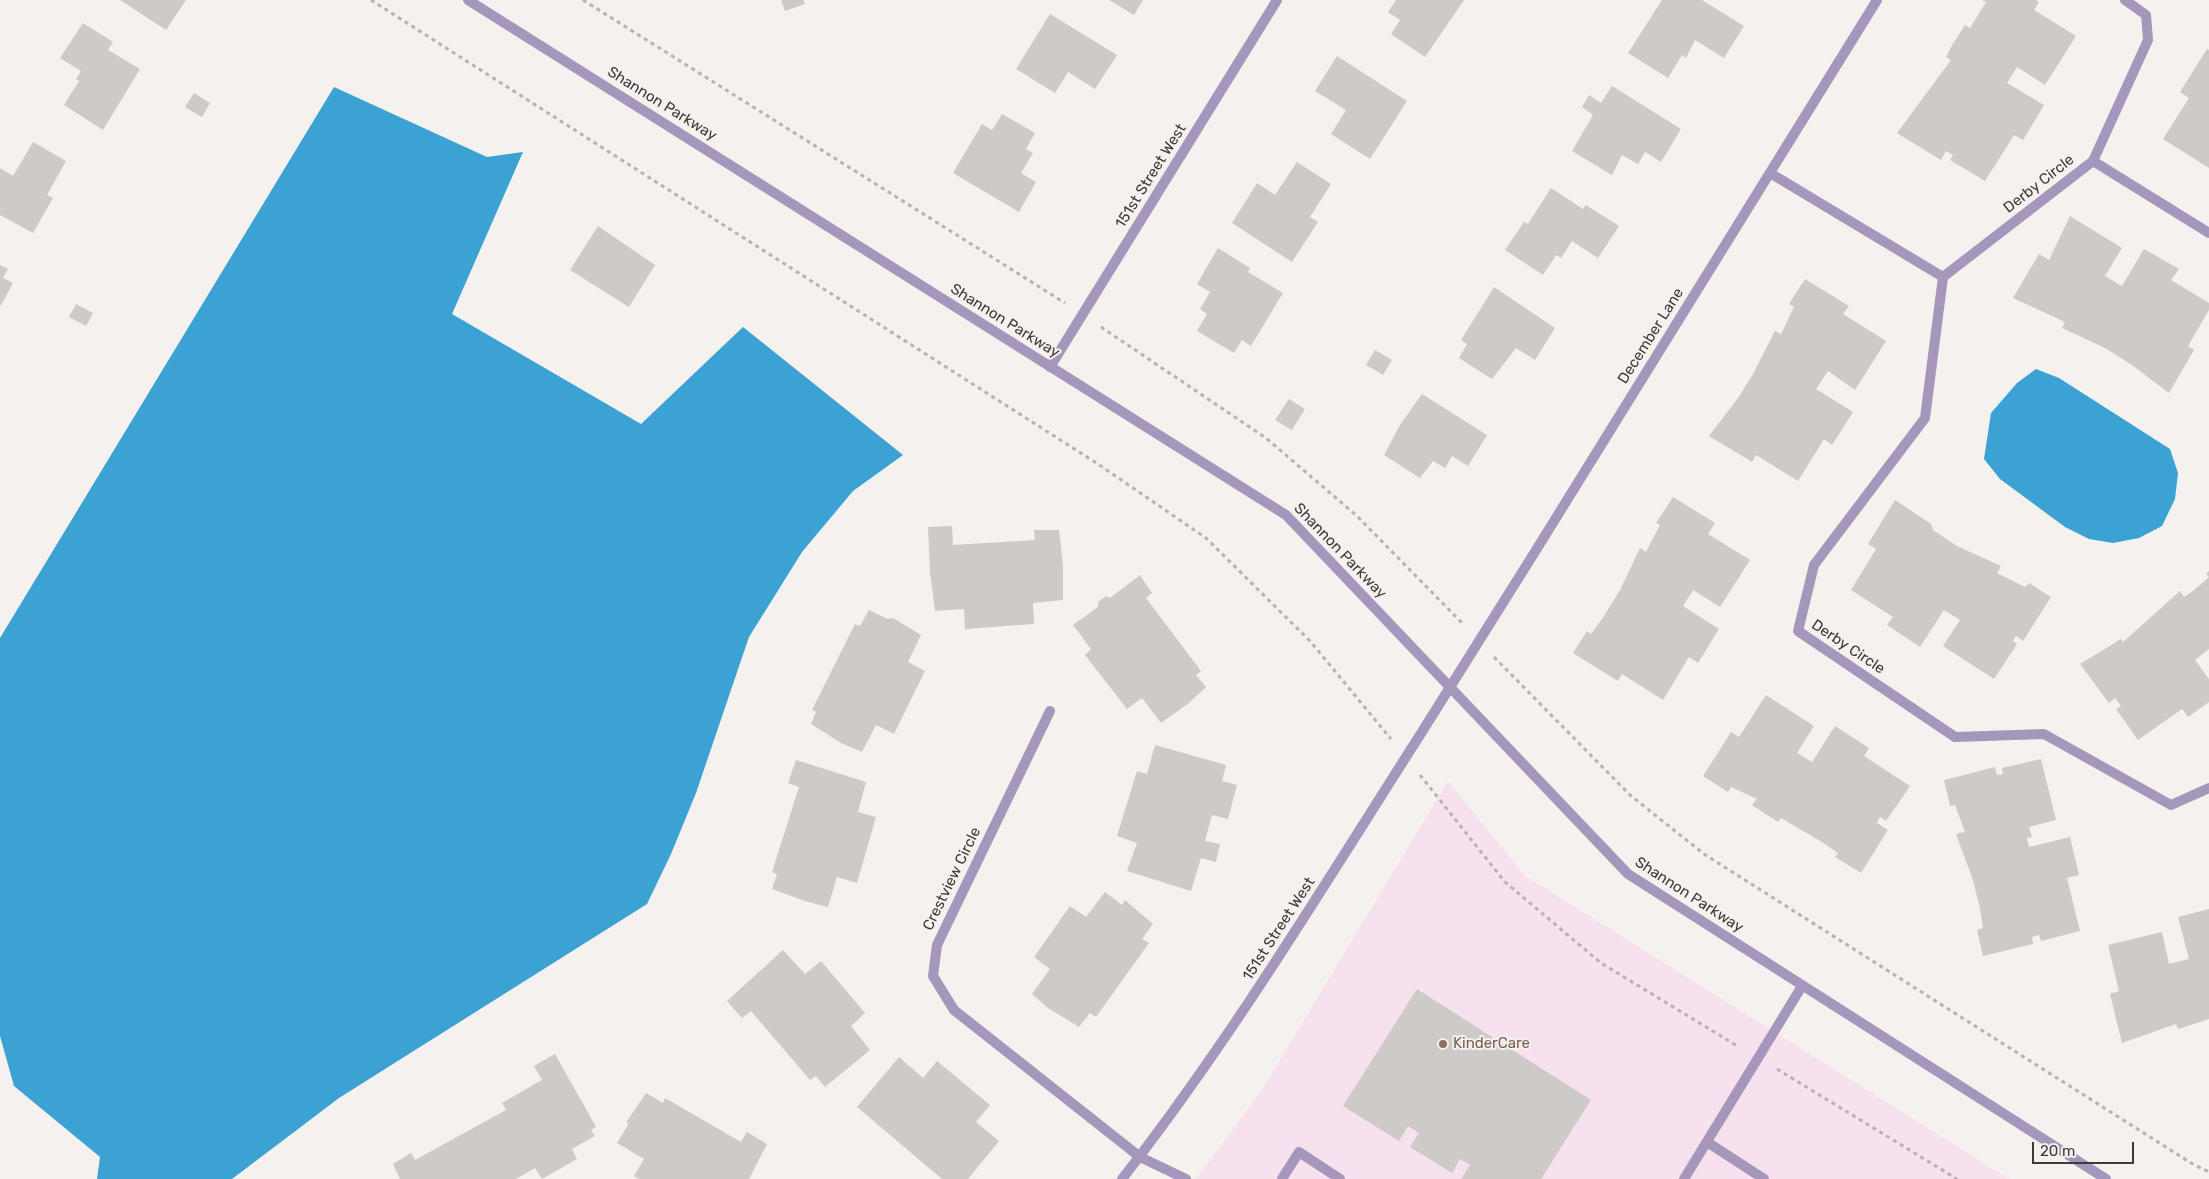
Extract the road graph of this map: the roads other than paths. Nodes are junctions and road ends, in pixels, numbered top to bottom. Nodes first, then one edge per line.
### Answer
1 (468, 0) edge
2 (1277, 0) edge
3 (1878, 0) edge
4 (2126, 0) edge
5 (2093, 161) junction
6 (1770, 173) junction
7 (2209, 233) edge
8 (1943, 277) junction
9 (1050, 367) junction
10 (1450, 687) junction
11 (1050, 712) dead end
12 (2209, 788) edge
13 (1802, 986) junction
14 (1707, 1142) junction
15 (1140, 1157) junction
16 (1122, 1179) edge
17 (1186, 1179) edge
18 (1282, 1179) edge
19 (1340, 1179) edge
20 (1684, 1179) edge
21 (1764, 1179) edge
22 (2106, 1179) edge

1 - 9 street, Shannon Parkway
2 - 9 street, 151st Street West
3 - 6 street, December Lane
4 - 5 street
5 - 7 street, Derby Circle
5 - 8 street, Derby Circle
6 - 8 street
6 - 10 street, December Lane
8 - 12 street, Derby Circle
9 - 10 street, Shannon Parkway
10 - 13 street, Shannon Parkway
10 - 15 street, 151st Street West
11 - 15 street, Crestview Circle
13 - 14 street
13 - 22 street, Shannon Parkway
14 - 20 street
14 - 21 street
15 - 16 street, 151st Street West
15 - 17 street, Crestview Circle
18 - 19 street

